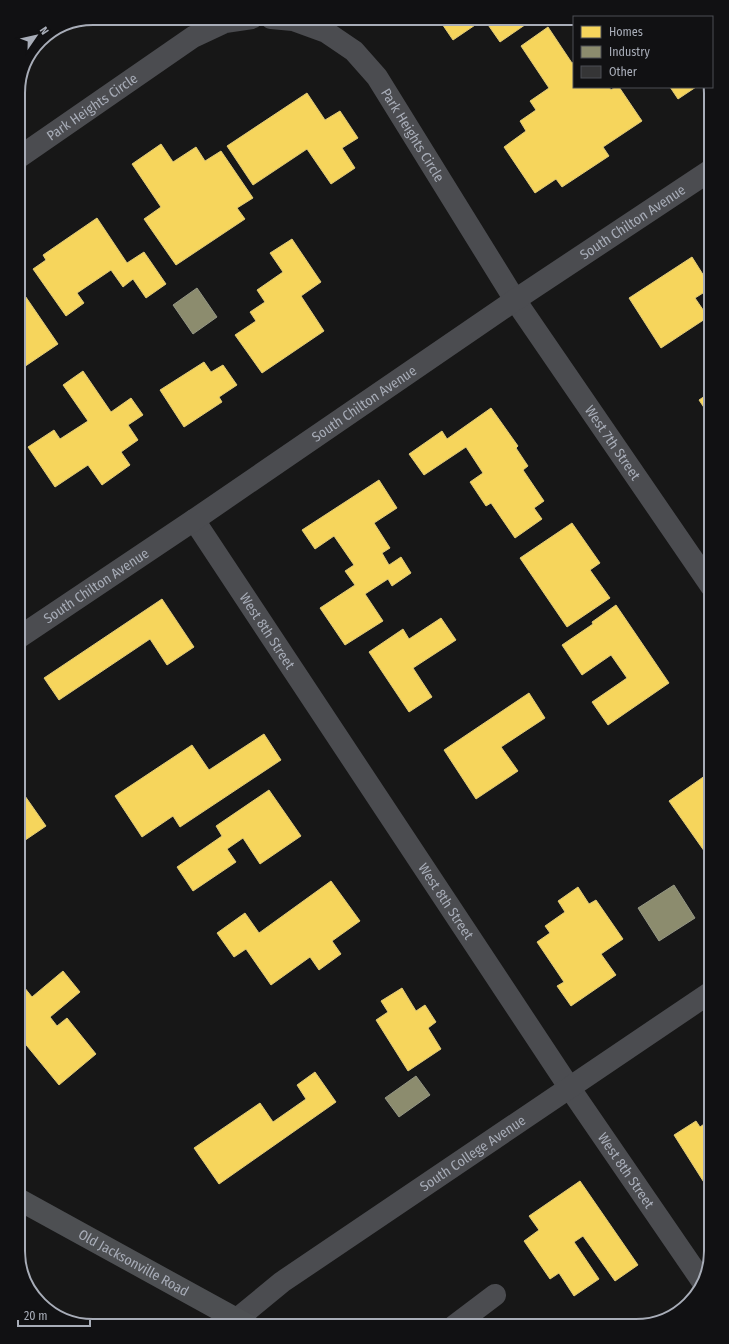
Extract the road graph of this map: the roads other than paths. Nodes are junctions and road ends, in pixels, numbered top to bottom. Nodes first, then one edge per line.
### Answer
1 (219, 25) edge
2 (307, 25) edge
3 (25, 153) edge
4 (704, 175) edge
5 (515, 300) junction
6 (194, 520) junction
7 (704, 576) edge
8 (25, 633) edge
9 (704, 997) edge
10 (570, 1087) junction
11 (25, 1203) edge
12 (699, 1276) edge
13 (495, 1295) dead end
14 (229, 1319) edge
15 (243, 1319) edge
16 (463, 1319) edge

1 - 3 street, Park Heights Circle
2 - 5 street, Park Heights Circle
4 - 5 street, South Chilton Avenue
5 - 6 street, South Chilton Avenue
5 - 7 street, West 7th Street
6 - 8 street, South Chilton Avenue
6 - 10 street, West 8th Street
9 - 10 street, South College Avenue
10 - 12 street, West 8th Street
10 - 15 street, South College Avenue
11 - 14 main road, Old Jacksonville Road
13 - 16 street

